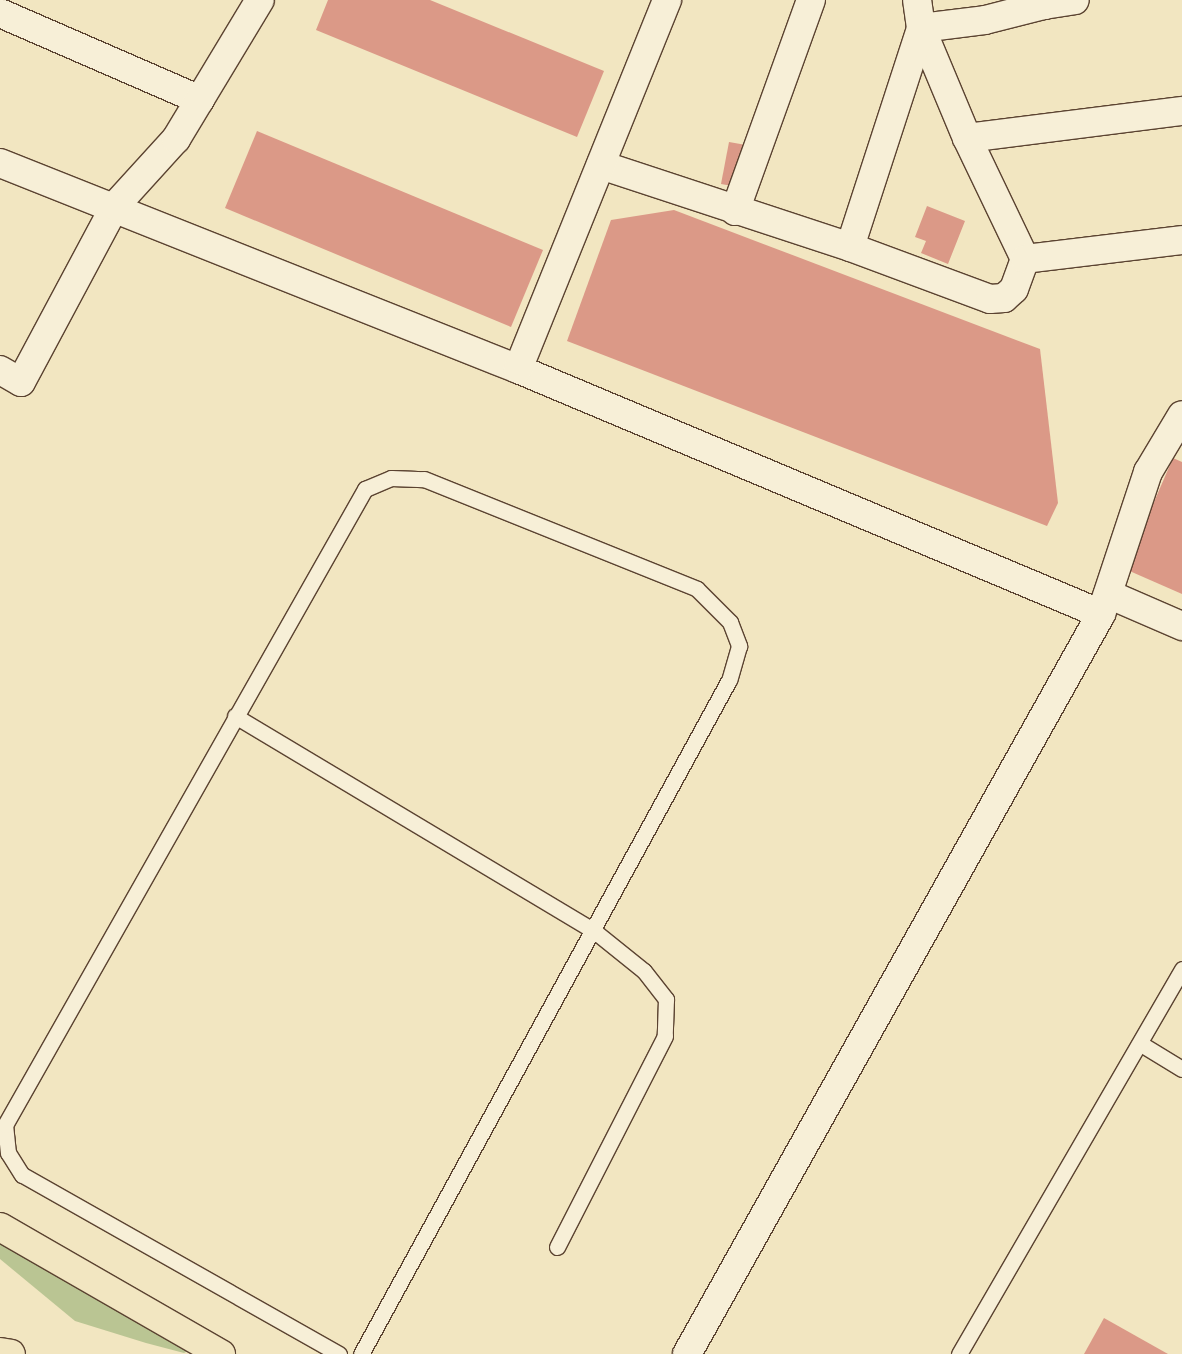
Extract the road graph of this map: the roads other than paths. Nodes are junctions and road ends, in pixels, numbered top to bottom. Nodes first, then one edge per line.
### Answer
1 (260, 0) edge
2 (667, 0) edge
3 (811, 0) edge
4 (918, 0) edge
5 (1075, 0) edge
6 (1041, 2) edge
7 (0, 13) edge
8 (921, 28) junction
9 (200, 100) junction
10 (1182, 111) edge
11 (967, 138) junction
12 (0, 163) edge
13 (600, 165) junction
14 (115, 206) junction
15 (735, 211) junction
16 (1182, 240) edge
17 (850, 247) junction
18 (1025, 259) junction
19 (518, 369) junction
20 (0, 370) edge
21 (1182, 415) edge
22 (1104, 604) junction
23 (1182, 626) edge
24 (235, 716) junction
25 (592, 930) junction
26 (1182, 969) edge
27 (1141, 1044) junction
28 (1182, 1069) edge
29 (0, 1227) edge
30 (557, 1247) dead end
31 (0, 1352) edge
32 (11, 1354) edge
33 (221, 1354) edge
34 (339, 1354) edge
35 (361, 1354) edge
36 (686, 1354) edge
37 (959, 1354) edge

1 - 9 street
2 - 13 street
3 - 15 street
4 - 8 street
5 - 6 street
6 - 8 street
7 - 9 street
8 - 11 street
8 - 17 street
9 - 14 street
10 - 11 street
11 - 18 street
12 - 14 street
13 - 15 street
13 - 19 street
14 - 19 street
14 - 20 street
15 - 17 street
16 - 18 street
17 - 18 street
19 - 22 street
21 - 22 street
22 - 23 street
22 - 36 street
24 - 25 lane
24 - 25 lane
24 - 34 lane
25 - 30 lane
25 - 35 lane
26 - 27 lane
27 - 28 lane
27 - 37 lane
29 - 33 main road
31 - 32 main road

